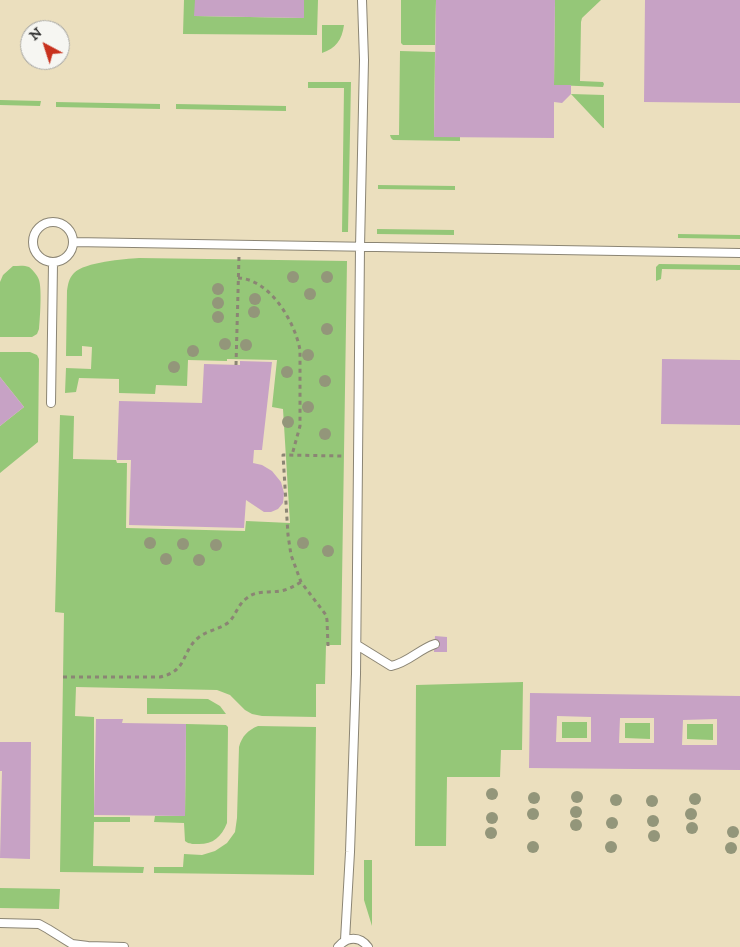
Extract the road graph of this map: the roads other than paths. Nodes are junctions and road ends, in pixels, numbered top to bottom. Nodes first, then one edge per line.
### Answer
1 (362, 0) edge
2 (73, 242) junction
3 (360, 247) junction
4 (740, 253) edge
5 (53, 263) junction
6 (51, 403) dead end
7 (435, 644) dead end
8 (357, 645) junction
9 (0, 923) edge
10 (345, 940) junction
11 (124, 947) edge
12 (338, 947) edge
13 (368, 947) edge

1 - 3 lane
2 - 3 lane
2 - 5 lane
2 - 5 lane
3 - 4 lane
3 - 8 lane
5 - 6 lane
7 - 8 lane
8 - 10 lane
9 - 11 lane
10 - 12 lane
10 - 13 lane

